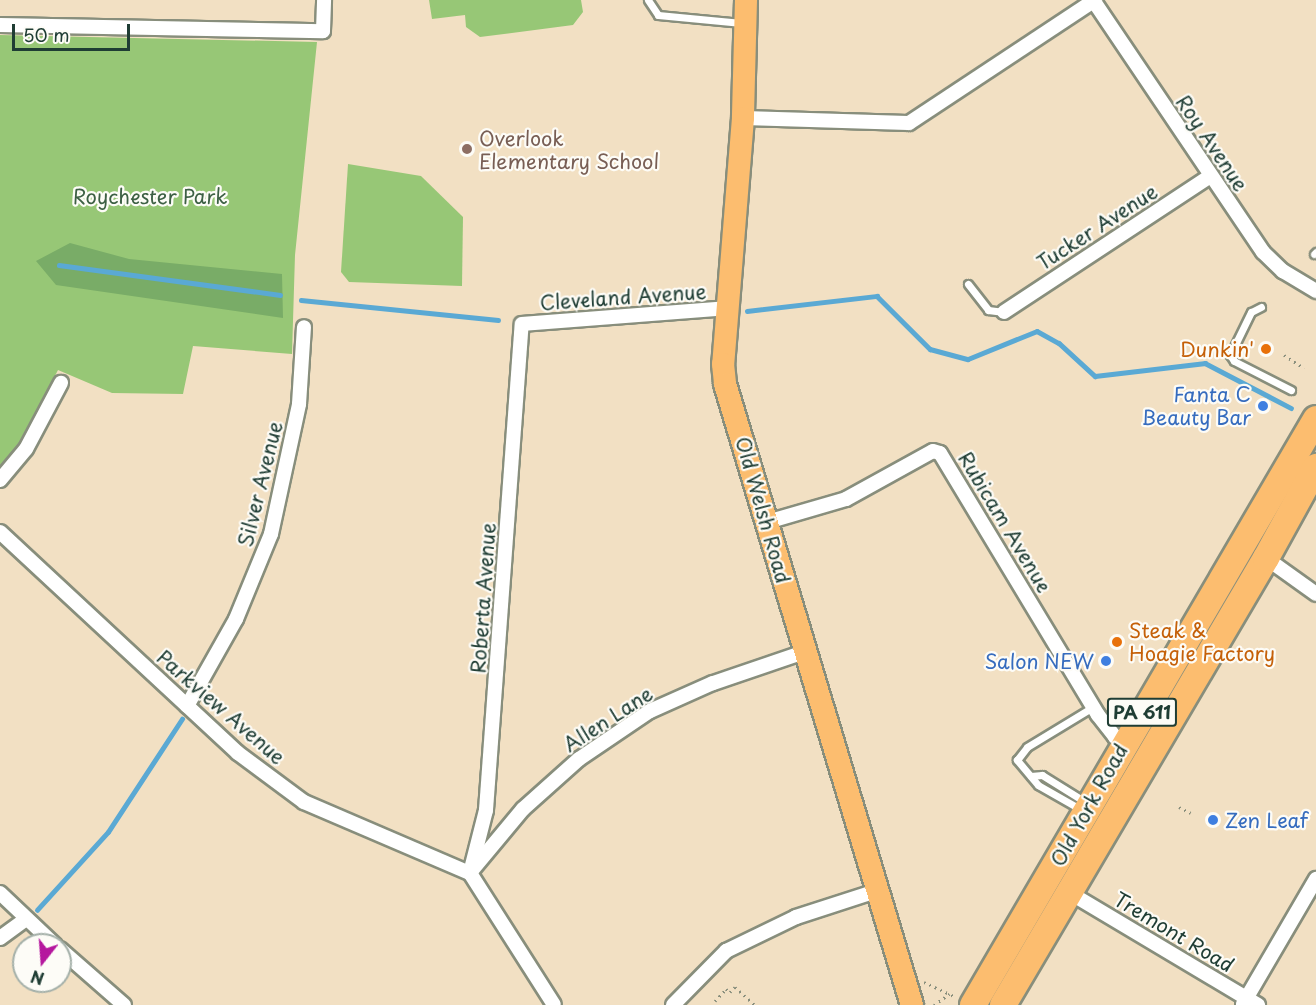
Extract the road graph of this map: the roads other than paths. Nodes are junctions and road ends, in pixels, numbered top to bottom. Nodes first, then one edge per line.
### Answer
1 (324, 0) edge
2 (648, 0) edge
3 (746, 0) edge
4 (1094, 0) edge
5 (745, 24) junction
6 (0, 25) edge
7 (743, 118) junction
8 (1210, 176) junction
9 (969, 284) dead end
10 (1316, 291) edge
11 (1261, 307) dead end
12 (728, 308) junction
13 (1004, 312) joint
14 (522, 324) joint
15 (304, 327) dead end
16 (61, 383) dead end
17 (1291, 390) dead end
18 (1316, 419) edge
19 (1316, 467) edge
20 (0, 480) edge
21 (767, 522) junction
22 (0, 532) edge
23 (1244, 543) junction
24 (1266, 558) junction
25 (1316, 594) edge
26 (804, 652) junction
27 (187, 706) junction
28 (1093, 707) junction
29 (1124, 743) junction
30 (1148, 760) junction
31 (1087, 808) junction
32 (470, 873) junction
33 (1316, 879) edge
34 (876, 891) junction
35 (0, 893) edge
36 (1070, 893) junction
37 (26, 919) junction
38 (42, 933) edge
39 (0, 938) edge
40 (72, 960) edge
41 (964, 1001) edge
42 (1249, 1003) edge
43 (124, 1005) edge
44 (554, 1005) edge
45 (673, 1005) edge
46 (912, 1005) edge
47 (1003, 1005) edge

1 - 6 street
2 - 5 lane
3 - 5 main road, Old Welsh Road
4 - 7 street
4 - 8 street, Roy Avenue
5 - 7 main road, Old Welsh Road
7 - 12 main road, Old Welsh Road
8 - 10 street, Roy Avenue
8 - 13 street, Tucker Avenue
9 - 13 lane
11 - 17 lane
12 - 14 street, Cleveland Avenue
12 - 21 main road, Old Welsh Road
14 - 32 street, Roberta Avenue
15 - 27 street, Silver Avenue
16 - 20 street
18 - 23 highway, Old York Road / PA 611
19 - 24 highway, Old York Road / PA 611
21 - 26 main road, Old Welsh Road
21 - 28 street, Rubicam Avenue
22 - 27 street, Parkview Avenue
23 - 24 street
23 - 29 highway, Old York Road / PA 611
24 - 25 street
24 - 30 highway, Old York Road / PA 611
26 - 32 street, Allen Lane
26 - 34 main road, Old Welsh Road
27 - 32 street, Parkview Avenue
28 - 29 street, Rubicam Avenue
28 - 31 lane
29 - 30 street, Rubicam Avenue
29 - 31 highway, Old York Road / PA 611
30 - 36 highway, Old York Road / PA 611
31 - 41 highway, Old York Road / PA 611
32 - 44 street
33 - 42 street
34 - 45 street
34 - 46 main road, Old Welsh Road
35 - 37 street
36 - 42 street, Tremont Road
36 - 47 highway, Old York Road / PA 611
37 - 38 street
37 - 39 street
40 - 43 street

